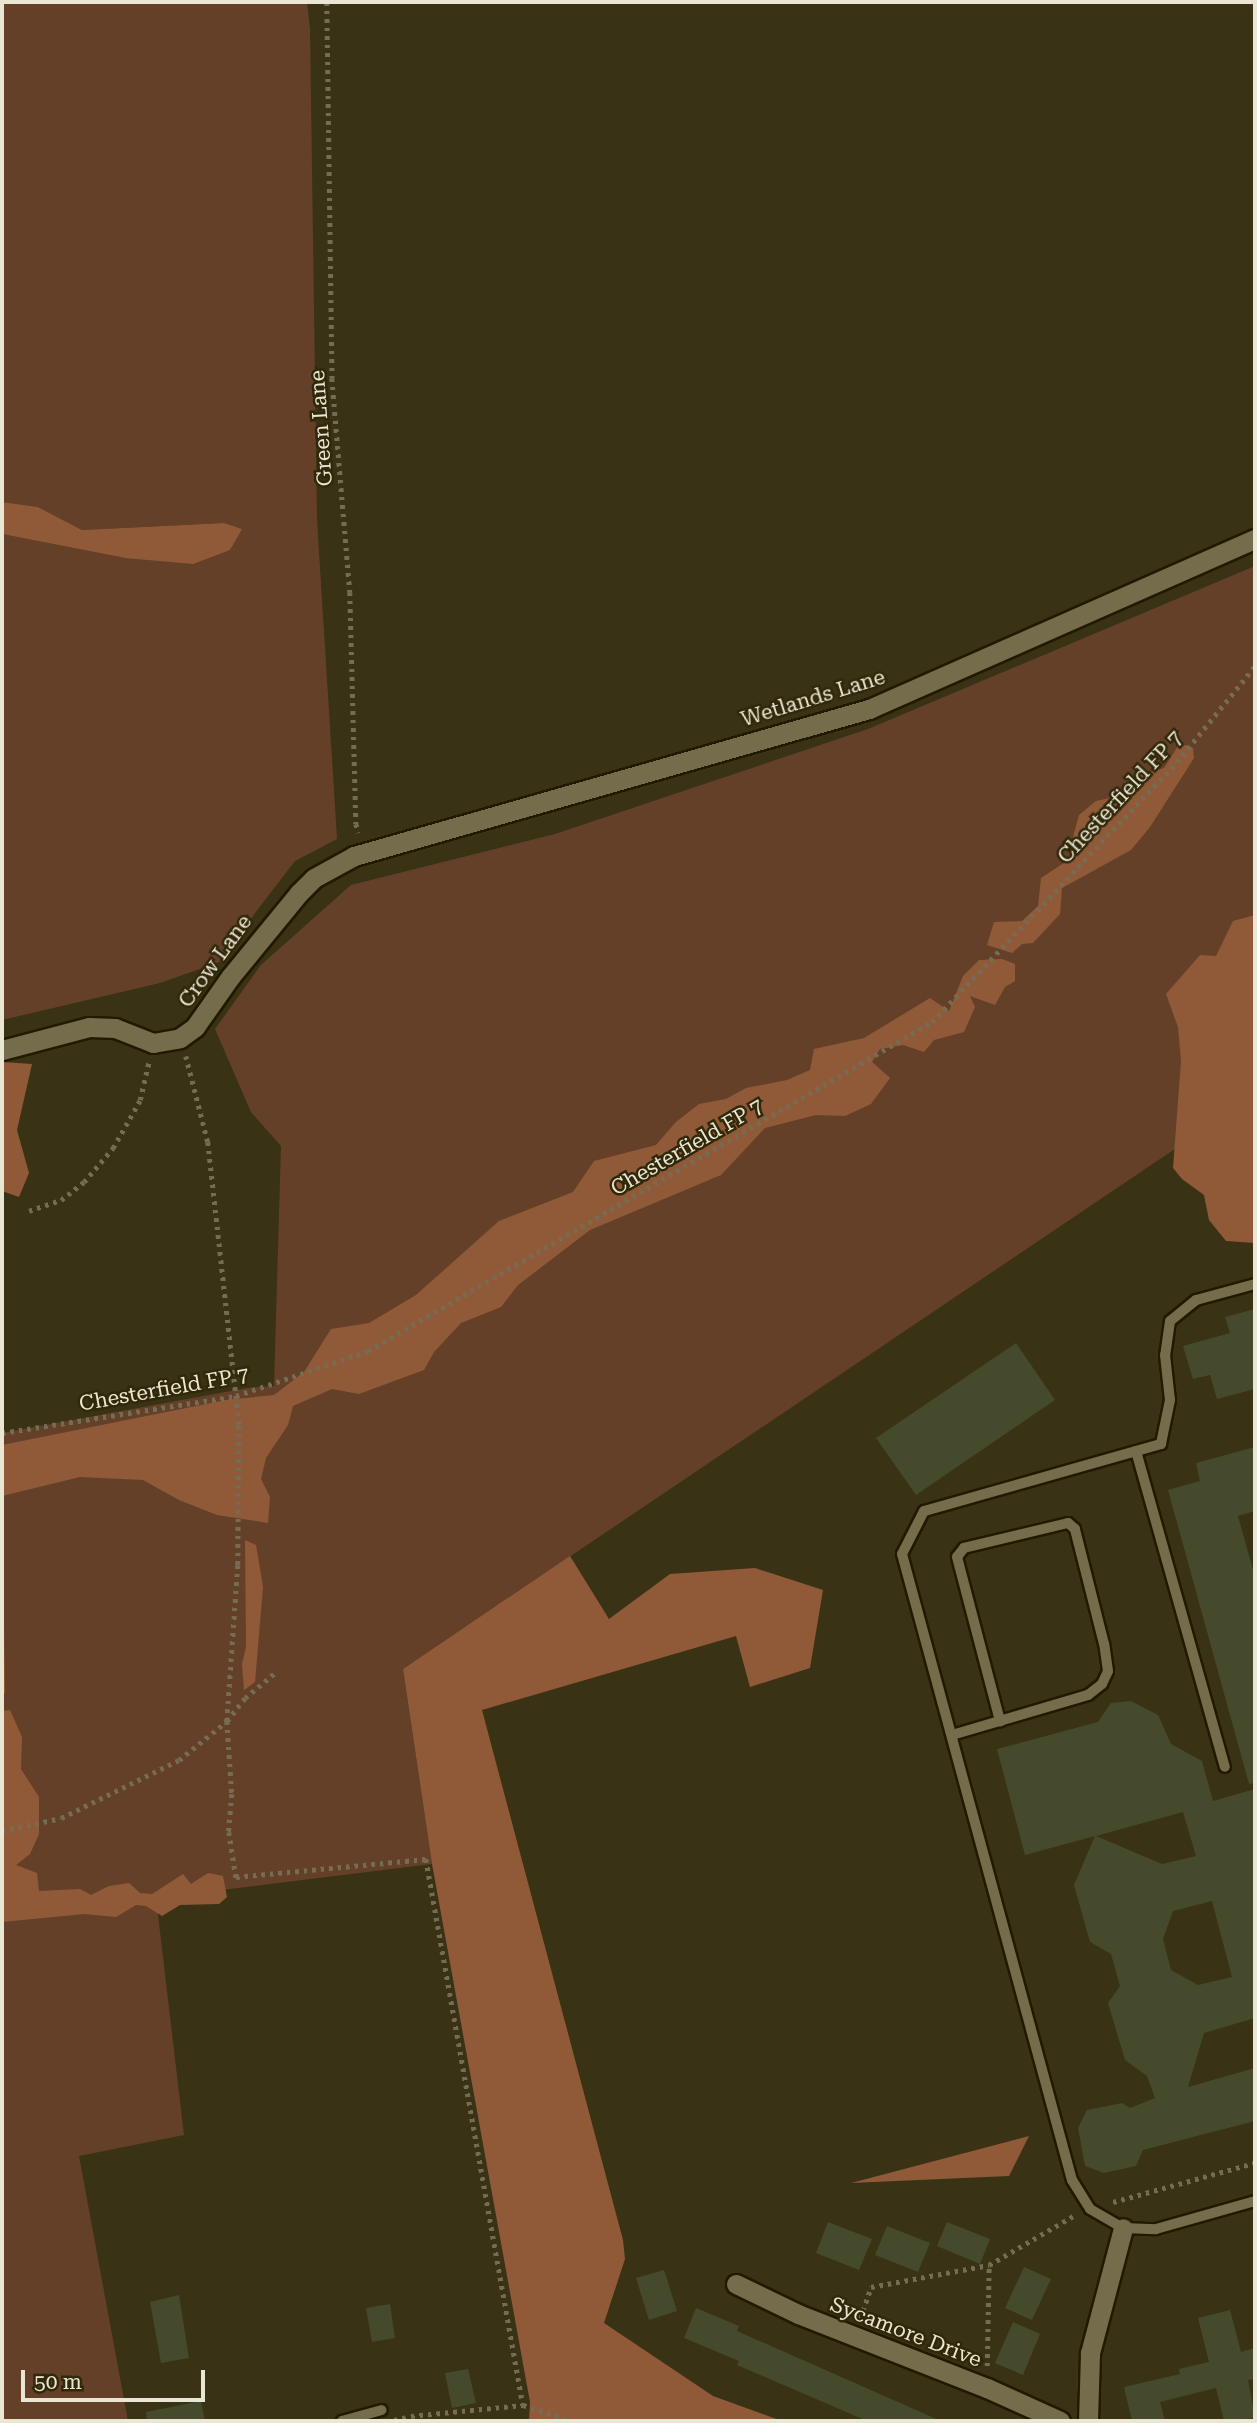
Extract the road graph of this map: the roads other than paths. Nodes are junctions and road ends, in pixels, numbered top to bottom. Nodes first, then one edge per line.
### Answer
1 (1255, 539) edge
2 (366, 850) joint
3 (2, 1050) edge
4 (1255, 1284) edge
5 (1136, 1451) junction
6 (1000, 1721) junction
7 (952, 1735) junction
8 (1225, 1767) dead end
9 (1255, 2201) edge
10 (1123, 2228) junction
11 (736, 2284) dead end
12 (382, 2410) dead end
13 (342, 2421) edge
14 (1060, 2421) edge
15 (1088, 2421) edge

1 - 2 street, Wetlands Lane
2 - 3 street, Crow Lane
4 - 5 lane
5 - 7 lane
5 - 8 lane
6 - 6 lane
6 - 7 lane
7 - 10 lane
9 - 10 lane
10 - 15 street
11 - 14 street, Sycamore Drive
12 - 13 lane

